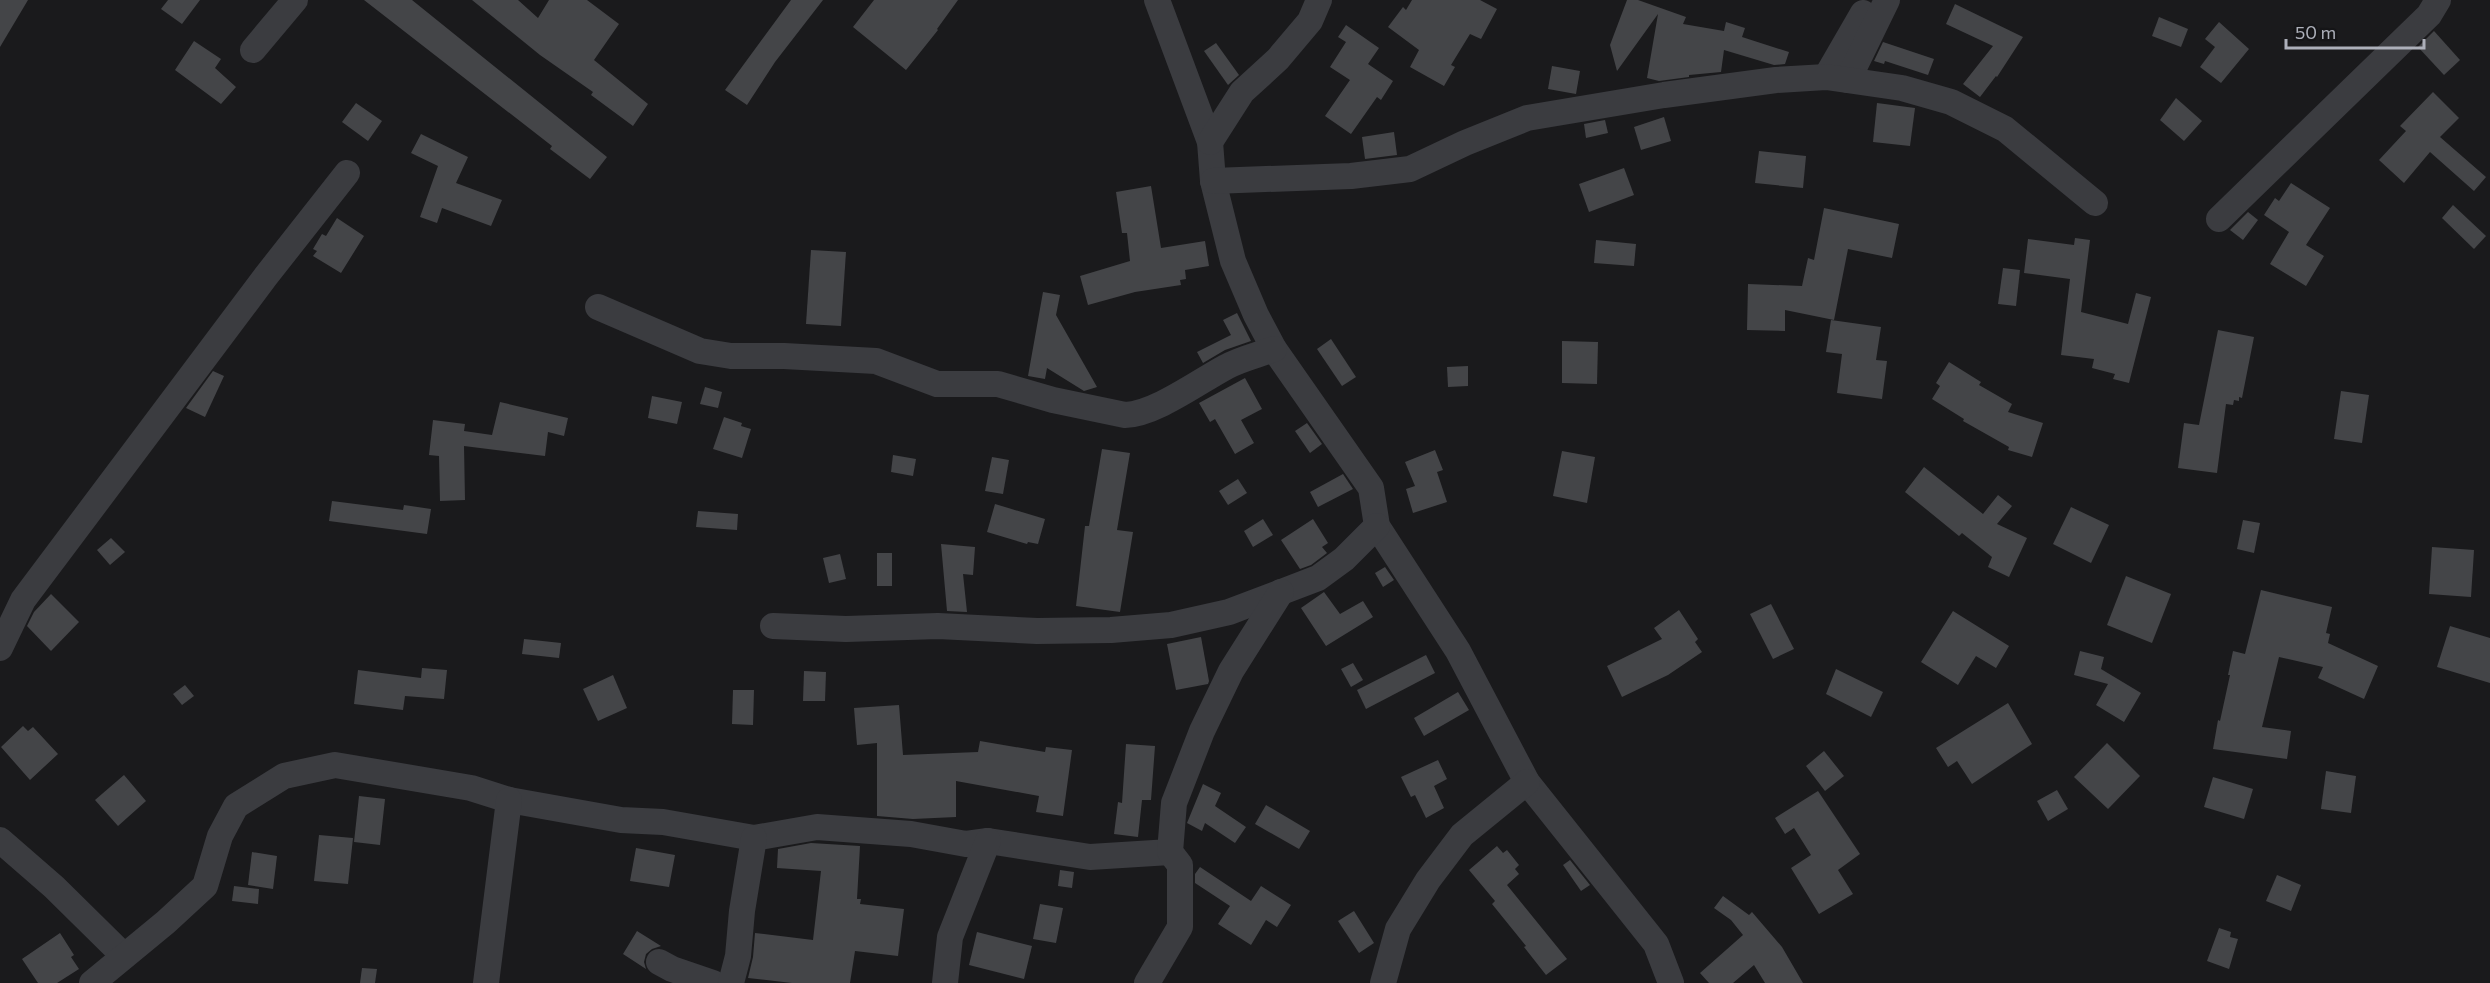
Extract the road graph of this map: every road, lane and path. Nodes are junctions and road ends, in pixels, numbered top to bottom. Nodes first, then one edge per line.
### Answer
1 (295, 0) edge
2 (1157, 0) edge
3 (1319, 0) edge
4 (1871, 0) edge
5 (1887, 0) edge
6 (2438, 0) edge
7 (254, 50) dead end
8 (1837, 79) junction
9 (1210, 142) junction
10 (347, 173) dead end
11 (1214, 181) junction
12 (2095, 203) dead end
13 (2219, 219) dead end
14 (598, 308) dead end
15 (1274, 349) junction
16 (1377, 526) junction
17 (1281, 592) junction
18 (773, 626) dead end
19 (0, 648) edge
20 (1527, 782) junction
21 (509, 800) junction
22 (754, 838) junction
23 (0, 840) edge
24 (988, 841) junction
25 (1170, 852) junction
26 (124, 956) junction
27 (659, 962) dead end
28 (92, 983) edge
29 (486, 983) edge
30 (713, 983) edge
31 (730, 983) edge
32 (945, 983) edge
33 (1147, 983) edge
34 (1383, 983) edge
35 (1671, 983) edge

1 - 7 street
2 - 9 street
3 - 9 street
4 - 8 street
5 - 8 street
6 - 13 street
8 - 11 street
8 - 12 street
9 - 11 street
10 - 19 street
11 - 15 street
14 - 15 street
15 - 16 street
16 - 17 street
16 - 20 street
17 - 18 street
17 - 25 street
20 - 34 street
20 - 35 street
21 - 22 street
21 - 26 street
21 - 29 street
22 - 24 street
22 - 31 street
23 - 26 street
24 - 25 street
24 - 32 street
25 - 33 street
26 - 28 street
27 - 30 street

